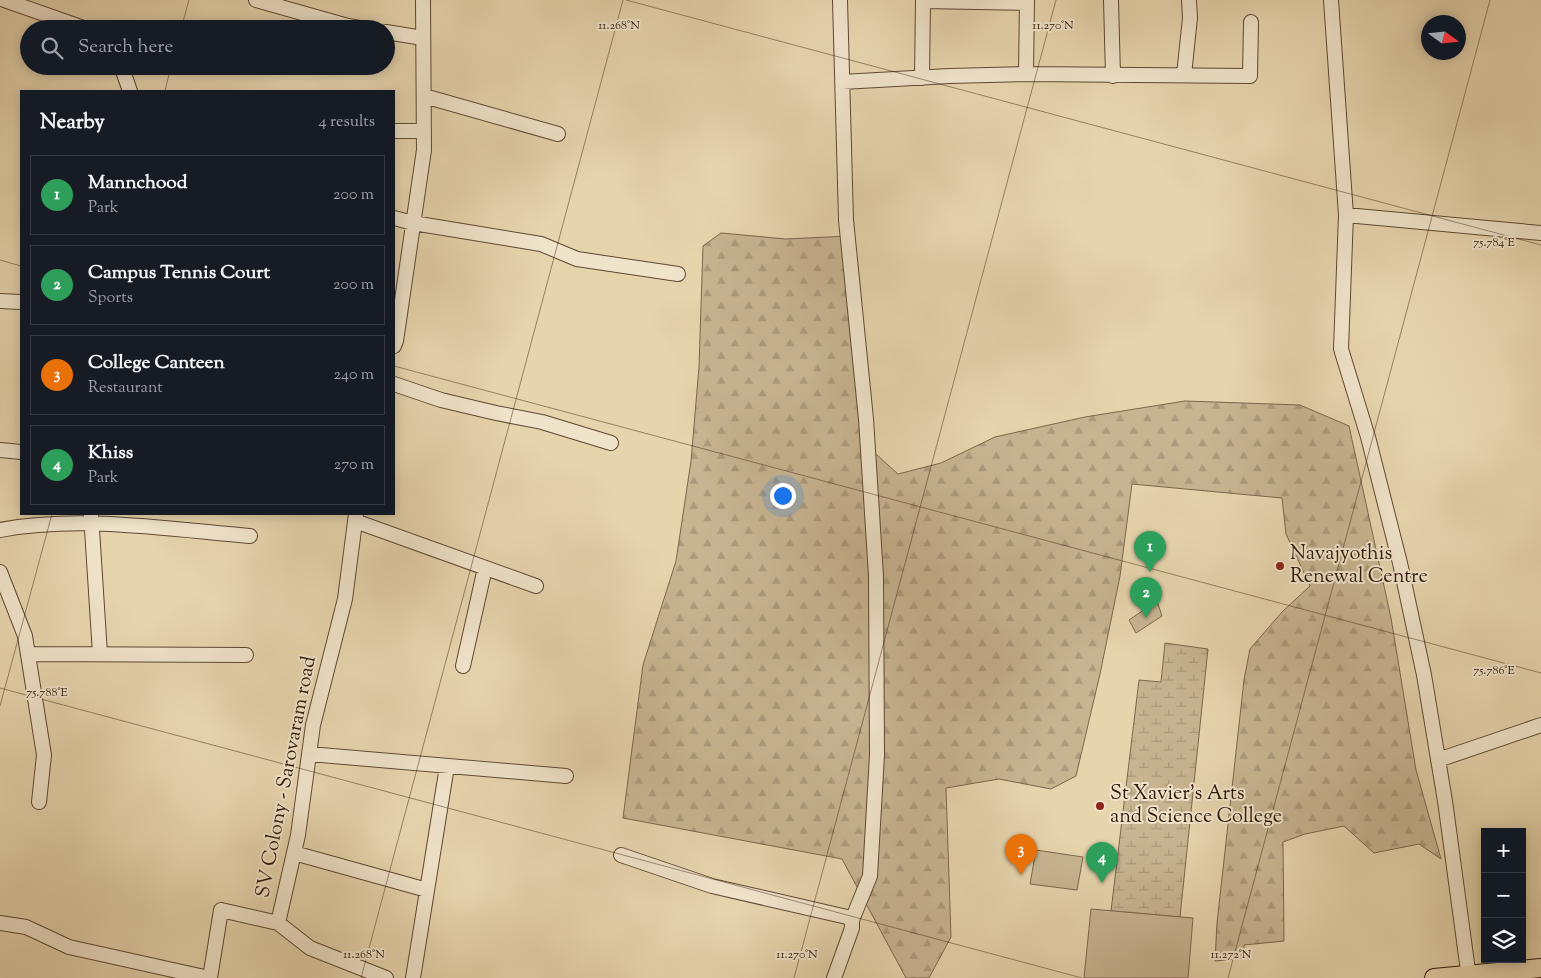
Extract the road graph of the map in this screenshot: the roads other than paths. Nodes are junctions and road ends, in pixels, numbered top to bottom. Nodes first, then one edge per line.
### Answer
1 (4, 0) edge
2 (256, 0) edge
3 (423, 0) edge
4 (840, 0) edge
5 (1111, 0) edge
6 (1190, 0) edge
7 (1331, 0) edge
8 (923, 1) edge
9 (1027, 2) edge
10 (62, 20) edge
11 (327, 20) edge
12 (1251, 22) dead end
13 (395, 33) edge
14 (423, 38) junction
15 (1026, 74) junction
16 (1184, 74) junction
17 (124, 75) edge
18 (1113, 76) junction
19 (922, 78) junction
20 (842, 82) junction
21 (130, 90) edge
22 (424, 96) junction
23 (395, 131) edge
24 (424, 132) junction
25 (558, 134) dead end
26 (1346, 214) junction
27 (395, 218) edge
28 (414, 223) junction
29 (1541, 233) edge
30 (678, 274) dead end
31 (0, 301) edge
32 (20, 302) edge
33 (395, 344) edge
34 (395, 384) edge
35 (611, 443) dead end
36 (0, 450) edge
37 (20, 452) edge
38 (355, 517) edge
39 (92, 518) edge
40 (0, 530) edge
41 (250, 536) dead end
42 (485, 568) junction
43 (0, 572) edge
44 (536, 586) dead end
45 (28, 654) junction
46 (100, 654) junction
47 (246, 655) dead end
48 (463, 666) dead end
49 (1541, 725) edge
50 (309, 754) junction
51 (1438, 760) junction
52 (447, 766) junction
53 (566, 776) dead end
54 (39, 802) dead end
55 (294, 853) junction
56 (621, 855) dead end
57 (427, 890) junction
58 (852, 920) junction
59 (0, 923) edge
60 (278, 923) junction
61 (1541, 968) edge
62 (1469, 976) edge
63 (209, 978) edge
64 (386, 978) edge
65 (413, 978) edge
66 (834, 978) edge
67 (1434, 978) edge

1 - 10 street
2 - 11 street
3 - 14 street
4 - 20 street
5 - 18 street
6 - 16 street
7 - 26 street
8 - 9 street
8 - 19 street
9 - 15 street
12 - 16 street
13 - 14 street
14 - 22 street
15 - 18 street
15 - 19 street
16 - 18 street
17 - 21 street
19 - 20 street
20 - 58 street
22 - 24 street
22 - 25 street
23 - 24 street
24 - 28 street
26 - 29 street
26 - 51 street
27 - 28 street
28 - 30 street
28 - 33 street
31 - 32 street
34 - 35 street
36 - 37 street
38 - 42 street
38 - 50 street, SV Colony - Sarovaram road
39 - 40 street
39 - 41 street
39 - 46 street
42 - 44 street
42 - 48 street
43 - 45 street
45 - 46 street
45 - 54 street
46 - 47 street
49 - 51 street
50 - 52 street
50 - 55 street, SV Colony - Sarovaram road
51 - 62 street
52 - 53 street
52 - 57 street
55 - 57 street
55 - 60 street, SV Colony - Sarovaram road
56 - 58 street
57 - 65 street
58 - 66 street
59 - 63 street
60 - 63 street, SV Colony - Sarovaram road
60 - 64 street
61 - 62 main road
62 - 67 main road

